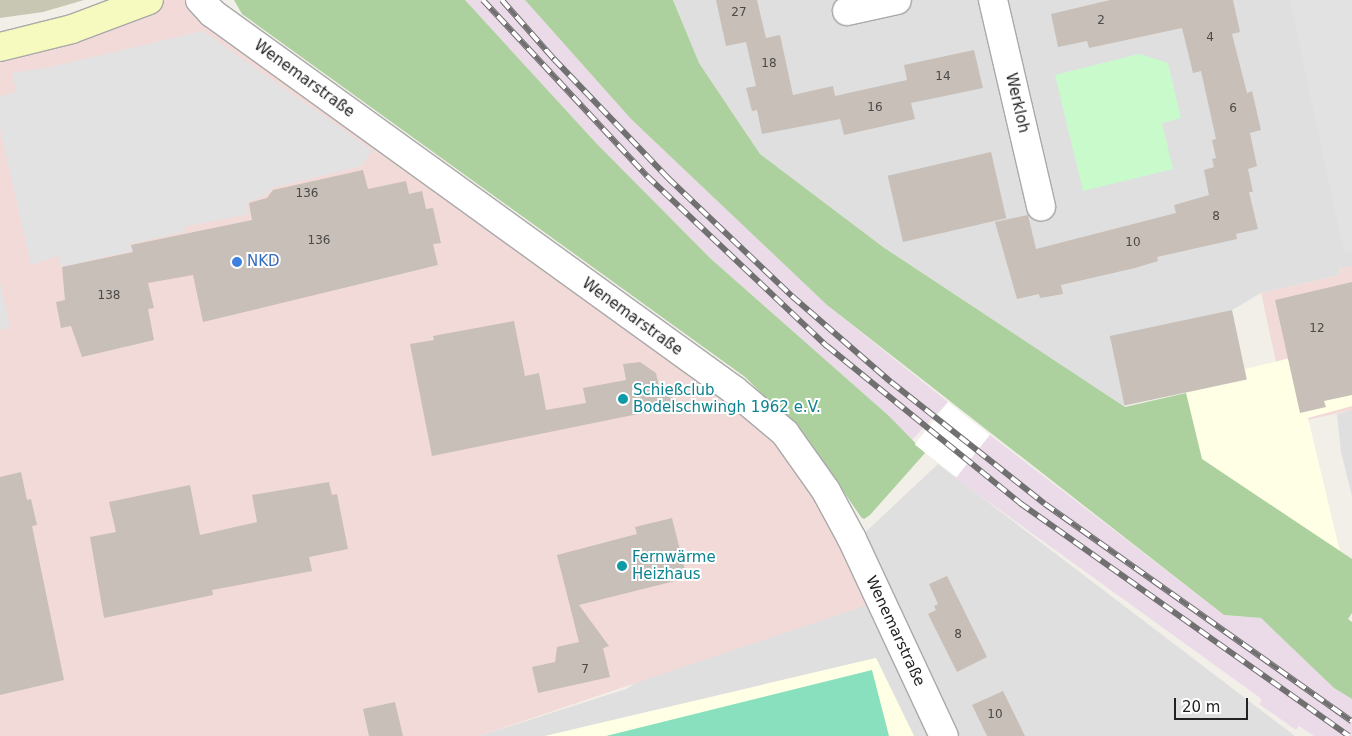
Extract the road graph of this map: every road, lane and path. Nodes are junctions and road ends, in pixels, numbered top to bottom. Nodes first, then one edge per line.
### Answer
1 (149, 0) edge
2 (200, 0) edge
3 (897, 0) edge
4 (993, 0) edge
5 (847, 11) dead end
6 (0, 47) edge
7 (1041, 206) dead end
8 (944, 736) edge

1 - 6 street
2 - 8 street, Wenemarstraße
3 - 5 street
4 - 7 street, Werkloh

